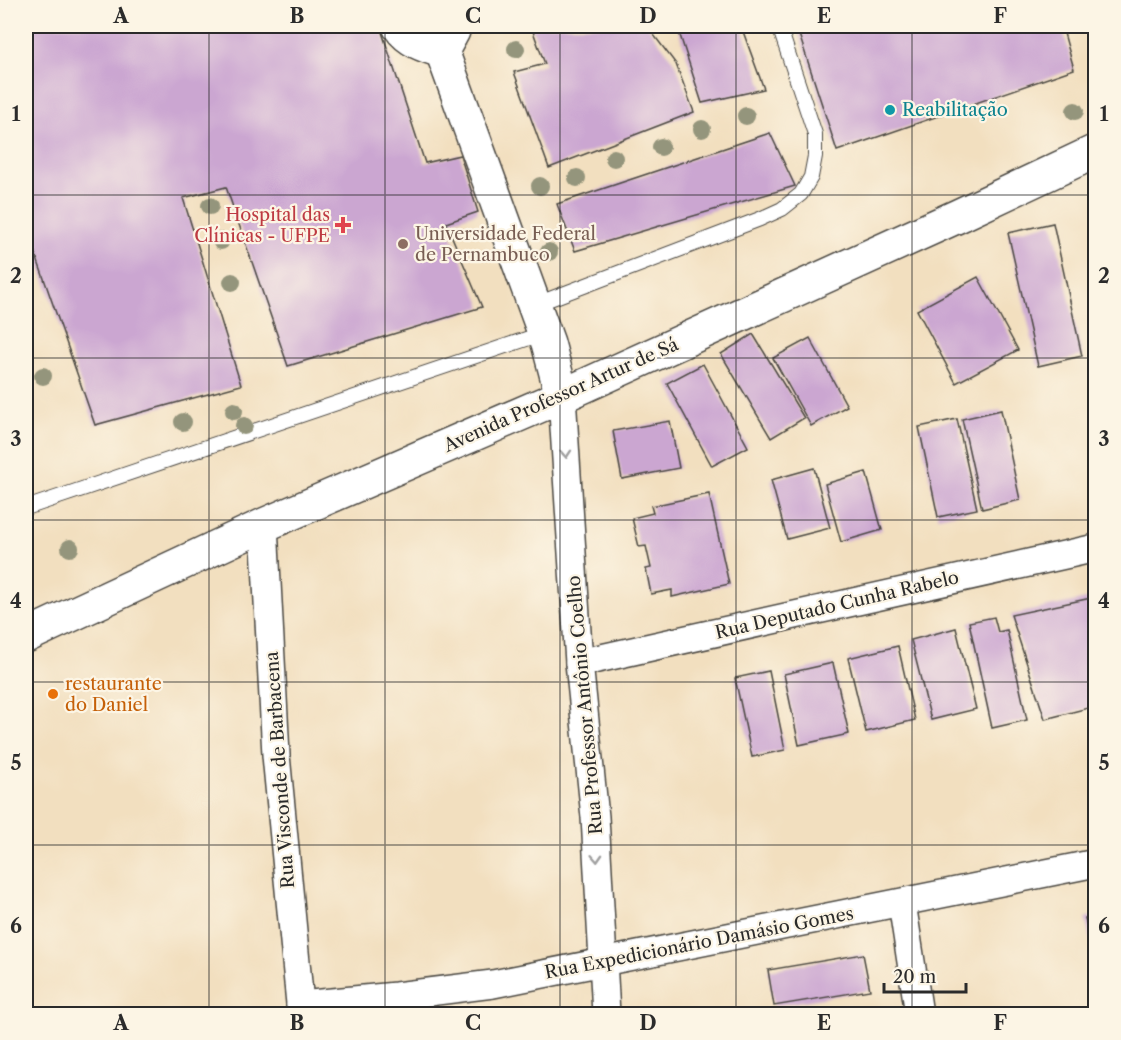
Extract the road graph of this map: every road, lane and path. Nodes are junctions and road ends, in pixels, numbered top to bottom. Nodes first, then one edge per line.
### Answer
1 (399, 26) edge
2 (779, 26) edge
3 (448, 38) edge
4 (1095, 151) edge
5 (539, 319) junction
6 (562, 396) junction
7 (26, 508) edge
8 (264, 525) junction
9 (1095, 548) edge
10 (26, 636) edge
11 (579, 663) junction
12 (1095, 863) edge
13 (902, 903) junction
14 (603, 961) junction
15 (300, 1010) edge
16 (606, 1014) edge
17 (919, 1014) edge

1 - 3 street
2 - 5 lane
3 - 5 street
4 - 6 street, Avenida Professor Artur de Sá
5 - 6 street
5 - 7 lane
6 - 8 street, Avenida Professor Artur de Sá
6 -> 11 street, Rua Professor Antônio Coelho
8 - 10 street, Avenida Professor Artur de Sá
8 - 15 street, Rua Visconde de Barbacena
9 - 11 street, Rua Deputado Cunha Rabelo
11 -> 14 street, Rua Professor Antônio Coelho
12 - 13 street, Rua Expedicionário Damásio Gomes
13 - 14 street, Rua Expedicionário Damásio Gomes
13 - 17 street
14 - 15 street, Rua Expedicionário Damásio Gomes
14 - 16 street, Rua Professor Antônio Coelho

